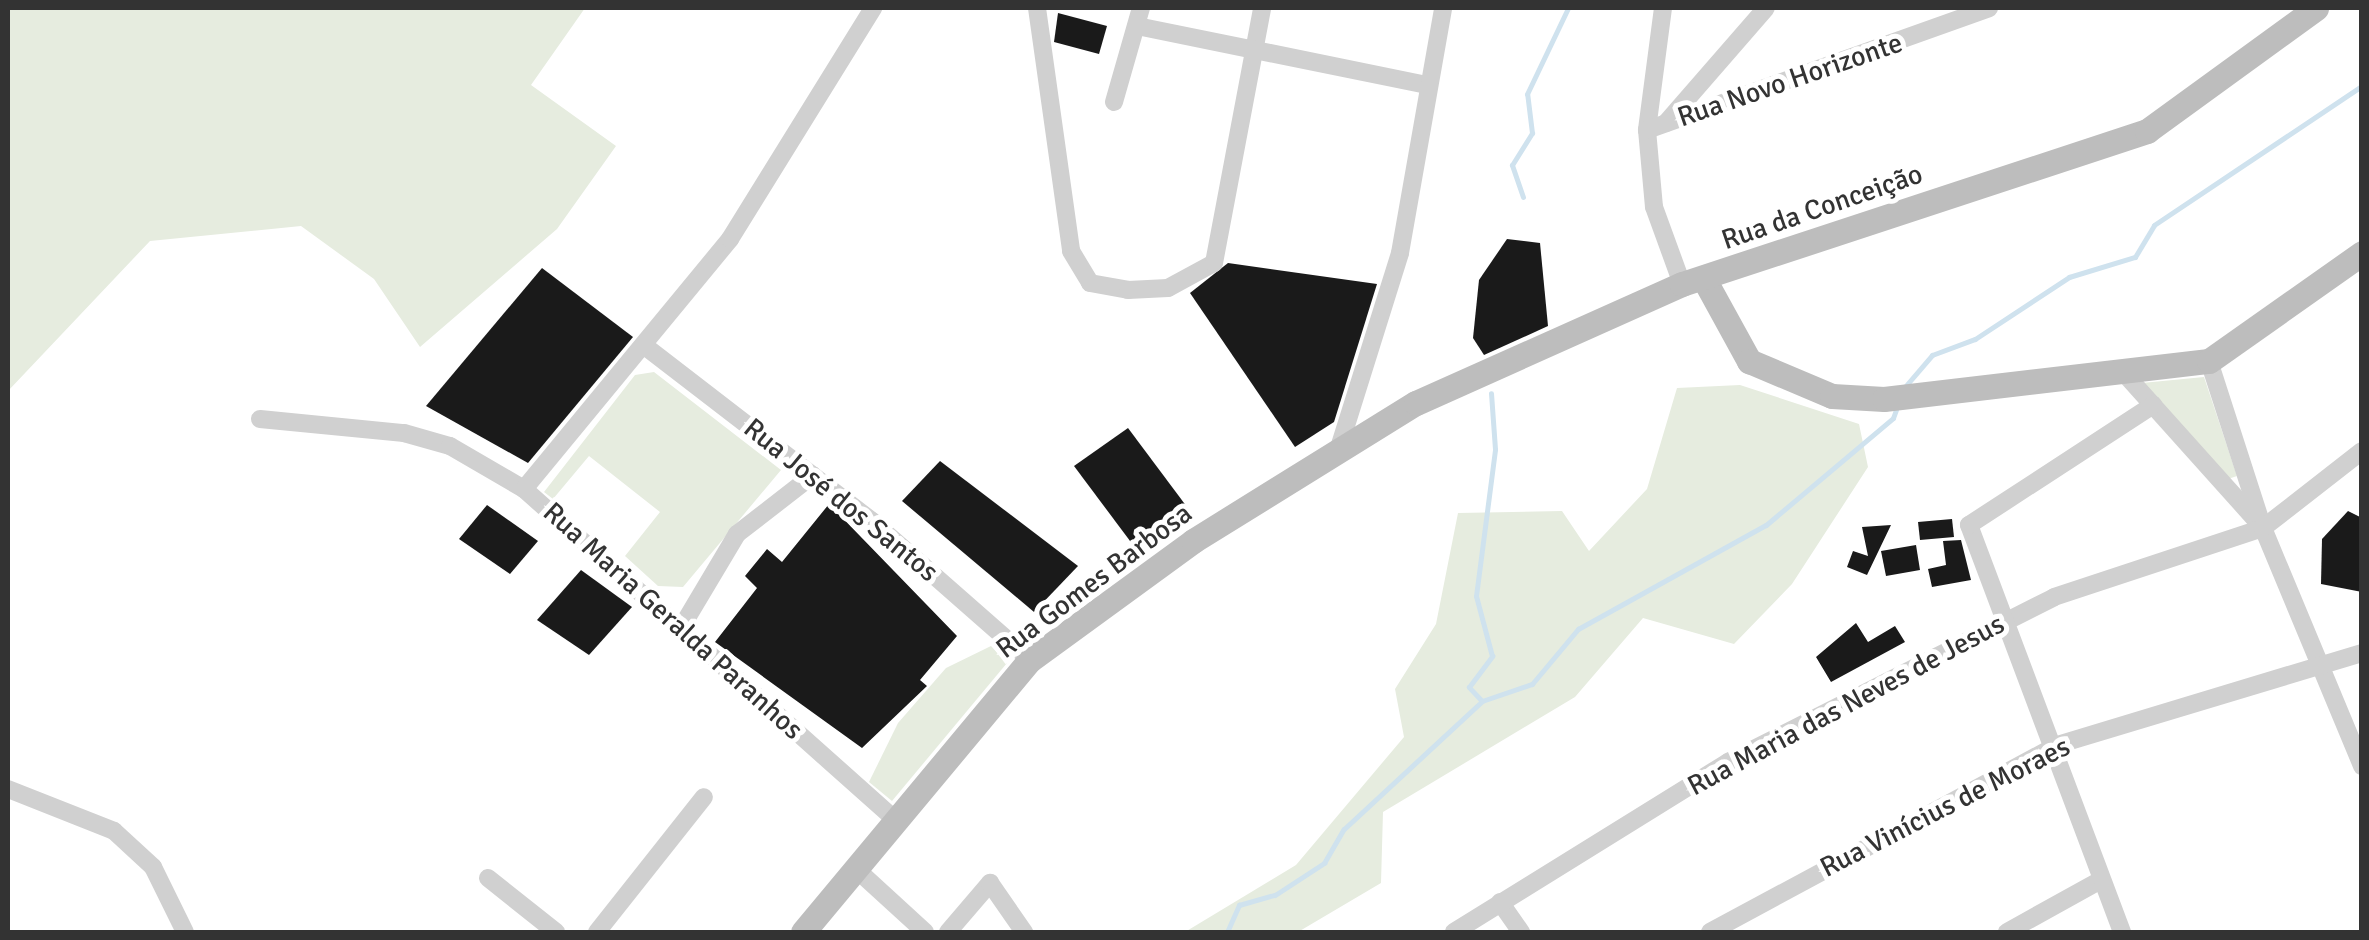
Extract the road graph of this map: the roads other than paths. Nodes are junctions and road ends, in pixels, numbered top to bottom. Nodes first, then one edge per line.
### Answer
1 (873, 8) edge
2 (1037, 8) edge
3 (1262, 8) edge
4 (1443, 8) edge
5 (1663, 8) edge
6 (1766, 8) edge
7 (1989, 8) edge
8 (2316, 8) edge
9 (1139, 16) edge
10 (1254, 51) junction
11 (1428, 86) junction
12 (1114, 102) dead end
13 (1666, 123) junction
14 (1647, 130) junction
15 (2362, 253) edge
16 (1693, 281) junction
17 (646, 346) junction
18 (2208, 361) junction
19 (2124, 372) junction
20 (2152, 405) junction
21 (260, 419) dead end
22 (1338, 452) junction
23 (2362, 452) edge
24 (813, 475) junction
25 (524, 490) junction
26 (2263, 528) junction
27 (684, 623) junction
28 (2001, 624) junction
29 (2362, 654) edge
30 (1030, 660) junction
31 (2323, 668) junction
32 (2057, 745) junction
33 (2362, 766) edge
34 (8, 789) edge
35 (704, 797) dead end
36 (894, 819) junction
37 (855, 868) junction
38 (488, 878) dead end
39 (2100, 881) junction
40 (1500, 902) junction
41 (185, 932) edge
42 (556, 932) edge
43 (598, 932) edge
44 (803, 932) edge
45 (926, 932) edge
46 (948, 932) edge
47 (1024, 932) edge
48 (1454, 932) edge
49 (1521, 932) edge
50 (1710, 932) edge
51 (2008, 932) edge
52 (2122, 932) edge

1 - 17 street
2 - 10 street
3 - 10 street
4 - 11 street
5 - 14 street
6 - 13 street
7 - 13 street, Rua Novo Horizonte
8 - 16 street, Rua da Conceição
9 - 10 street
9 - 12 street
10 - 11 street
11 - 22 street
13 - 14 street, Rua Novo Horizonte
14 - 16 street
15 - 18 street
16 - 19 street
16 - 22 street, Rua da Conceição
17 - 24 street, Rua José dos Santos
17 - 25 street
18 - 19 street
18 - 26 street
19 - 20 street
20 - 26 street
20 - 28 street
21 - 25 street, Rua Maria Geralda Paranhos
22 - 30 street, Rua Gomes Barbosa
23 - 26 street, Rua Maria das Neves de Jesus
24 - 27 street
24 - 30 street, Rua José dos Santos
25 - 27 street, Rua Maria Geralda Paranhos
26 - 28 street, Rua Maria das Neves de Jesus
26 - 31 street
27 - 36 street, Rua Maria Geralda Paranhos
28 - 32 street
28 - 40 street, Rua Maria das Neves de Jesus
29 - 31 street, Rua Vinícius de Moraes
30 - 36 street, Rua Gomes Barbosa
31 - 32 street, Rua Vinícius de Moraes
31 - 33 street
32 - 39 street
32 - 50 street, Rua Vinícius de Moraes
34 - 41 street
35 - 43 street
36 - 37 street, Rua Gomes Barbosa
37 - 44 street, Rua Gomes Barbosa
37 - 45 street
38 - 42 street
39 - 51 street
39 - 52 street
40 - 48 street, Rua Maria das Neves de Jesus
40 - 49 street
46 - 47 street

